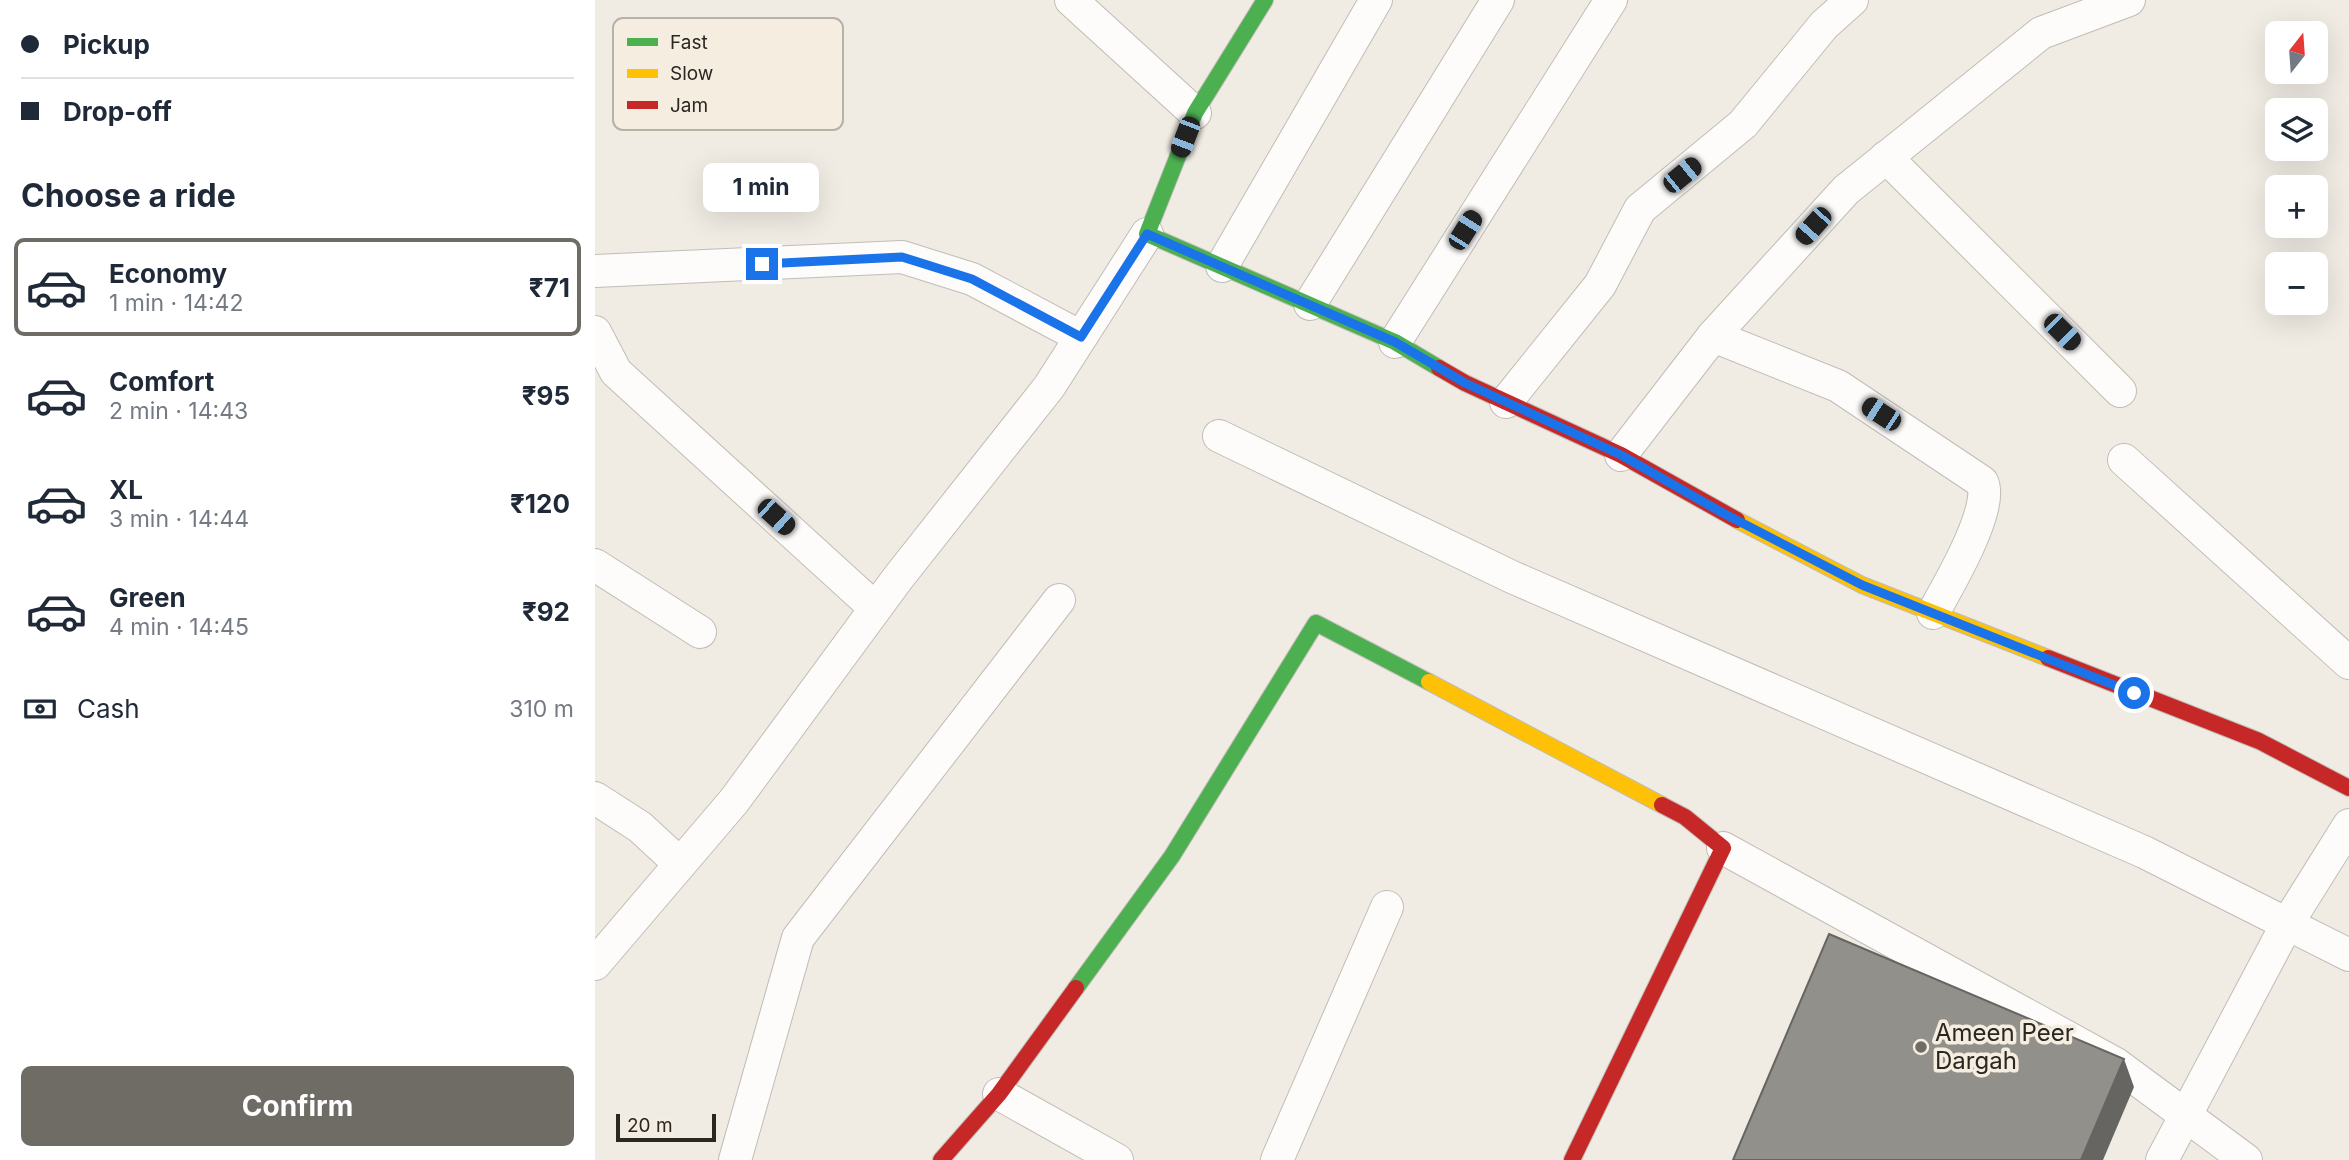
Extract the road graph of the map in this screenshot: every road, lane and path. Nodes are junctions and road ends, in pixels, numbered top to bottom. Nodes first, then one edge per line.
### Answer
1 (1072, 0) edge
2 (1265, 0) edge
3 (1376, 0) edge
4 (1498, 0) edge
5 (1611, 0) edge
6 (1852, 0) edge
7 (2114, 3) edge
8 (1195, 113) junction
9 (1886, 157) junction
10 (1147, 234) junction
11 (1221, 265) junction
12 (595, 271) edge
13 (1311, 304) junction
14 (595, 332) edge
15 (1713, 335) junction
16 (1081, 337) junction
17 (1395, 342) junction
18 (2120, 391) dead end
19 (1506, 402) junction
20 (1219, 436) dead end
21 (1621, 455) junction
22 (2124, 460) dead end
23 (595, 565) edge
24 (1059, 600) dead end
25 (876, 608) junction
26 (1933, 613) junction
27 (700, 632) dead end
28 (2349, 663) edge
29 (2349, 788) edge
30 (595, 798) edge
31 (2349, 825) edge
32 (1723, 848) junction
33 (680, 864) junction
34 (1387, 907) dead end
35 (2287, 924) junction
36 (2349, 955) edge
37 (595, 964) edge
38 (999, 1094) junction
39 (2186, 1116) junction
40 (735, 1160) edge
41 (941, 1160) edge
42 (1117, 1160) edge
43 (1277, 1160) edge
44 (1572, 1160) edge
45 (2162, 1160) edge
46 (2246, 1160) edge

1 - 8 street
2 - 8 street
3 - 11 street
4 - 13 street
5 - 17 street
6 - 19 street
7 - 9 street
8 - 10 street
9 - 15 street
9 - 18 street
10 - 11 street
10 - 16 street
11 - 13 street
12 - 16 street
13 - 17 street
14 - 25 street
15 - 21 street
15 - 26 street
16 - 25 street
17 - 19 street
19 - 21 street
20 - 35 street
21 - 26 street
22 - 28 street
23 - 27 street
24 - 40 street
25 - 33 street
26 - 29 street
30 - 33 street
31 - 35 street
32 - 38 street
32 - 39 street
32 - 44 street
33 - 37 street
34 - 43 street
35 - 36 street
35 - 39 street
38 - 41 street
38 - 42 street
39 - 45 street
39 - 46 street

